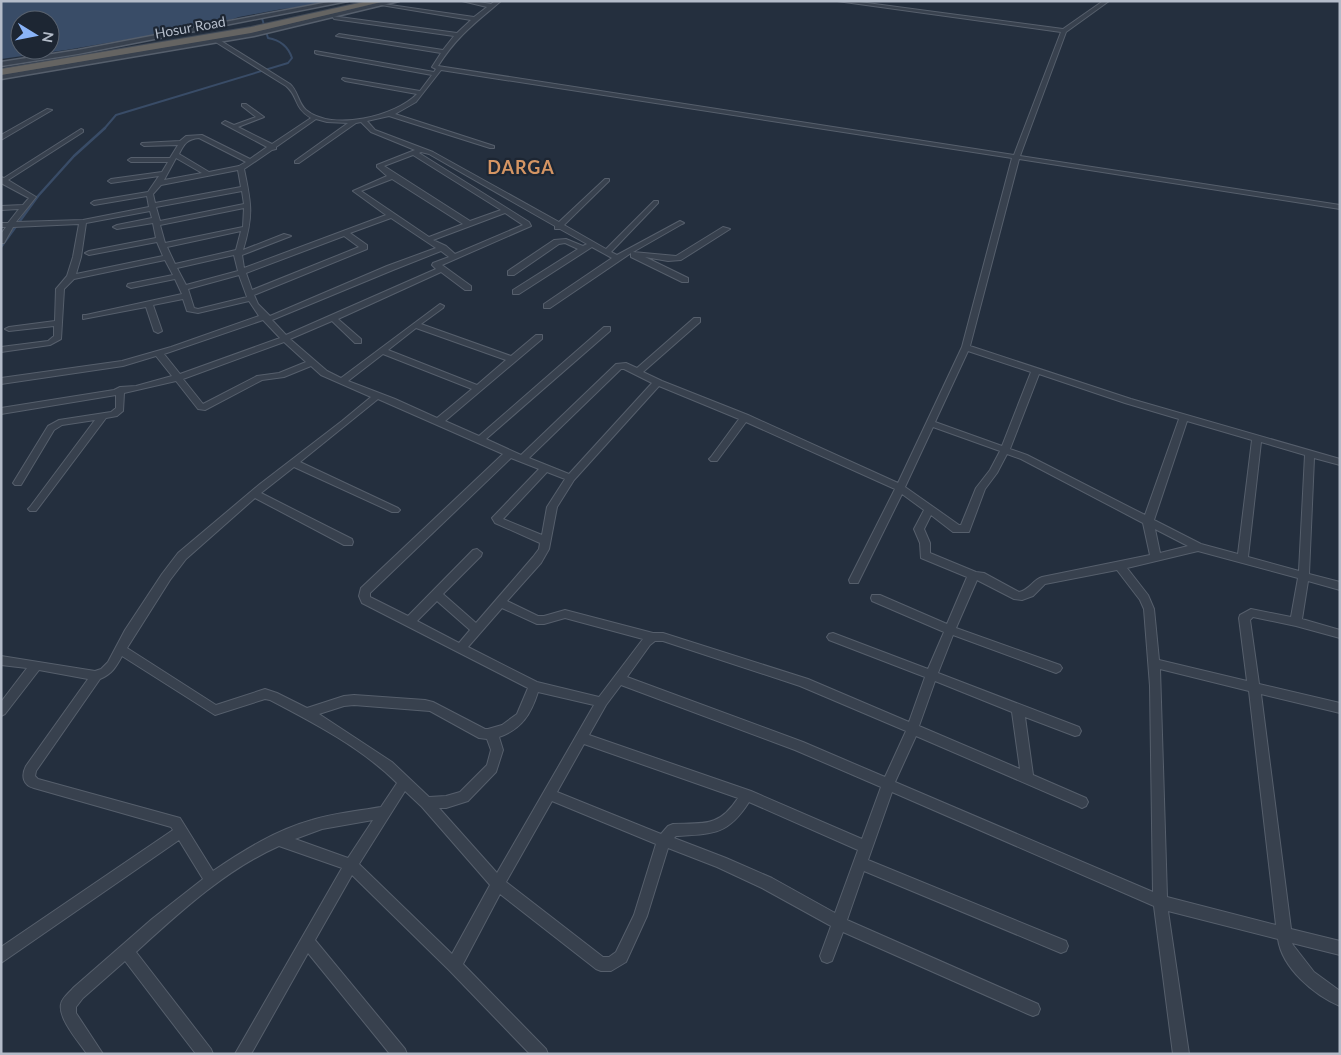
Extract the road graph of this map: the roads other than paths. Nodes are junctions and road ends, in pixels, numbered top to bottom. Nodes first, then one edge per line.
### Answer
1 (345, 1) edge
2 (361, 1) edge
3 (396, 1) edge
4 (464, 1) edge
5 (499, 1) edge
6 (839, 1) edge
7 (1107, 1) edge
8 (382, 3) edge
9 (491, 6) junction
10 (334, 17) junction
11 (474, 19) junction
12 (272, 23) junction
13 (250, 28) junction
14 (1064, 31) junction
15 (339, 36) dead end
16 (457, 36) junction
17 (216, 40) junction
18 (317, 52) dead end
19 (444, 52) junction
20 (1, 64) edge
21 (1, 68) edge
22 (437, 71) junction
23 (1, 72) edge
24 (1, 77) edge
25 (345, 79) dead end
26 (420, 93) junction
27 (244, 105) dead end
28 (49, 110) dead end
29 (388, 113) junction
30 (316, 117) junction
31 (358, 121) junction
32 (225, 123) dead end
33 (234, 128) junction
34 (81, 131) dead end
35 (1, 138) edge
36 (182, 143) junction
37 (144, 144) dead end
38 (492, 147) dead end
39 (274, 148) junction
40 (417, 152) junction
41 (1016, 157) junction
42 (173, 158) junction
43 (131, 160) dead end
44 (251, 162) junction
45 (297, 162) dead end
46 (240, 168) junction
47 (207, 173) junction
48 (163, 174) junction
49 (392, 176) junction
50 (2, 180) edge
51 (607, 180) dead end
52 (111, 181) dead end
53 (160, 183) junction
54 (246, 188) junction
55 (150, 194) junction
56 (656, 202) dead end
57 (94, 204) dead end
58 (248, 206) junction
59 (23, 207) junction
60 (153, 207) junction
61 (1340, 207) edge
62 (1, 208) edge
63 (506, 210) junction
64 (392, 215) junction
65 (83, 222) junction
66 (156, 222) junction
67 (12, 224) junction
68 (469, 224) junction
69 (680, 224) dead end
70 (1, 225) edge
71 (117, 227) dead end
72 (558, 227) junction
73 (246, 228) junction
74 (726, 229) dead end
75 (345, 233) junction
76 (287, 236) dead end
77 (429, 239) junction
78 (1, 241) edge
79 (161, 242) junction
80 (587, 247) junction
81 (443, 248) junction
82 (89, 253) dead end
83 (239, 253) junction
84 (606, 253) junction
85 (631, 253) junction
86 (454, 257) junction
87 (167, 258) junction
88 (616, 258) junction
89 (172, 267) junction
90 (442, 269) junction
91 (242, 272) junction
92 (511, 273) dead end
93 (177, 276) junction
94 (70, 277) junction
95 (685, 280) dead end
96 (131, 286) dead end
97 (468, 288) dead end
98 (185, 292) junction
99 (516, 292) dead end
100 (251, 296) junction
101 (150, 304) junction
102 (440, 306) dead end
103 (548, 306) dead end
104 (86, 317) dead end
105 (267, 318) junction
106 (333, 318) junction
107 (697, 320) dead end
108 (58, 322) junction
109 (416, 326) junction
110 (9, 329) dead end
111 (607, 329) dead end
112 (158, 332) dead end
113 (539, 337) dead end
114 (286, 338) junction
115 (358, 341) dead end
116 (966, 347) junction
117 (1, 350) edge
118 (382, 351) junction
119 (158, 353) junction
120 (511, 360) junction
121 (312, 362) junction
122 (1036, 371) junction
123 (638, 372) junction
124 (179, 378) junction
125 (1, 382) edge
126 (342, 382) junction
127 (659, 384) junction
128 (477, 388) junction
129 (120, 390) junction
130 (377, 396) junction
131 (1, 411) edge
132 (103, 416) junction
133 (744, 417) junction
134 (1184, 418) junction
135 (438, 422) junction
136 (930, 423) junction
137 (1257, 439) junction
138 (480, 440) junction
139 (1005, 450) junction
140 (510, 453) junction
141 (1310, 454) junction
142 (522, 459) junction
143 (714, 459) dead end
144 (1340, 462) edge
145 (293, 463) junction
146 (545, 468) junction
147 (571, 478) junction
148 (18, 483) dead end
149 (900, 488) junction
150 (254, 494) junction
151 (33, 509) dead end
152 (395, 510) dead end
153 (929, 510) junction
154 (1148, 522) junction
155 (546, 540) junction
156 (348, 542) dead end
157 (1198, 547) junction
158 (477, 553) dead end
159 (1156, 558) junction
160 (1243, 559) junction
161 (1119, 565) junction
162 (1304, 575) junction
163 (975, 576) junction
164 (854, 580) dead end
165 (1340, 586) edge
166 (436, 594) junction
167 (876, 598) dead end
168 (500, 603) junction
169 (409, 622) junction
170 (1296, 622) junction
171 (477, 630) junction
172 (952, 630) junction
173 (1340, 634) edge
174 (834, 636) dead end
175 (653, 637) junction
176 (461, 648) junction
177 (120, 649) junction
178 (1, 660) edge
179 (1154, 663) junction
180 (36, 665) junction
181 (1056, 668) dead end
182 (96, 676) junction
183 (931, 676) junction
184 (618, 679) junction
185 (534, 686) junction
186 (1254, 687) junction
187 (602, 702) junction
188 (1340, 708) edge
189 (1018, 709) junction
190 (1, 711) edge
191 (306, 713) junction
192 (913, 728) junction
193 (1074, 731) dead end
194 (492, 735) junction
195 (582, 738) junction
196 (1027, 778) junction
197 (405, 781) junction
198 (888, 784) junction
199 (551, 794) junction
200 (748, 795) junction
201 (1082, 802) dead end
202 (426, 803) junction
203 (385, 812) junction
204 (182, 831) junction
205 (277, 839) junction
206 (664, 840) junction
207 (865, 847) junction
208 (859, 863) junction
209 (351, 865) junction
210 (211, 880) junction
211 (498, 884) junction
212 (1160, 902) junction
213 (839, 923) junction
214 (1284, 934) junction
215 (308, 942) junction
216 (1061, 946) dead end
217 (1340, 948) edge
218 (126, 952) junction
219 (1, 956) edge
220 (827, 956) dead end
221 (454, 964) junction
222 (1340, 999) edge
223 (1032, 1009) dead end
224 (96, 1054) edge
225 (206, 1054) edge
226 (242, 1054) edge
227 (400, 1054) edge
228 (542, 1054) edge
229 (1181, 1054) edge

1 - 12 street
2 - 12 highway, Hosur Road
3 - 8 street
4 - 9 street
5 - 9 street
6 - 14 street
7 - 14 street
8 - 10 street
8 - 11 street
8 - 12 highway, Hosur Road
9 - 11 street
10 - 12 street
10 - 16 street
11 - 16 street
12 - 13 highway, Hosur Road
13 - 17 street
13 - 20 street
13 - 21 highway, Hosur Road
13 - 23 highway, Hosur Road
14 - 41 street
15 - 19 street
16 - 19 street
17 - 24 street
17 - 30 street
18 - 22 street
19 - 22 street
22 - 26 street
22 - 41 street
25 - 26 street
26 - 29 street
27 - 33 street
28 - 35 street
29 - 31 street
29 - 38 street
30 - 31 street
30 - 39 street
31 - 40 street
31 - 45 street
32 - 33 street
33 - 39 street
34 - 50 street
36 - 37 street
36 - 42 street
36 - 44 street
39 - 44 street
40 - 49 street
40 - 63 street
40 - 72 street
41 - 61 street
41 - 116 street
42 - 43 street
42 - 47 street
42 - 48 street
44 - 46 street
46 - 47 street
46 - 54 street
47 - 53 street
48 - 52 street
48 - 53 street
49 - 64 street
49 - 68 street
50 - 59 street
51 - 72 street
53 - 55 street
54 - 58 street
54 - 60 street
55 - 57 street
55 - 60 street
56 - 84 street
58 - 66 street
58 - 73 street
59 - 62 street
59 - 67 street
60 - 65 street
60 - 66 street
63 - 68 street
63 - 86 street
64 - 75 street
64 - 77 street
65 - 67 street
65 - 94 street
66 - 71 street
66 - 79 street
67 - 70 street
67 - 78 street
68 - 77 street
69 - 85 street
72 - 80 street
73 - 79 street
73 - 83 street
74 - 85 street
75 - 91 street
75 - 100 street
76 - 83 street
77 - 81 street
79 - 82 street
79 - 87 street
80 - 84 street
80 - 92 street
80 - 99 street
81 - 86 street
81 - 105 street
83 - 89 street
83 - 91 street
84 - 88 street
85 - 88 street
85 - 95 street
86 - 90 street
87 - 89 street
87 - 94 street
88 - 103 street
89 - 93 street
90 - 97 street
90 - 106 street
91 - 98 street
91 - 100 street
93 - 96 street
93 - 98 street
94 - 108 street
98 - 100 street
98 - 101 street
100 - 105 street
101 - 104 street
101 - 112 street
102 - 109 street
105 - 114 street
105 - 119 street
106 - 114 street
106 - 115 street
107 - 123 street
108 - 110 street
108 - 117 street
109 - 118 street
109 - 120 street
111 - 138 street
113 - 120 street
114 - 121 street
114 - 124 street
116 - 122 street
116 - 136 street
118 - 126 street
118 - 128 street
119 - 124 street
119 - 125 street
120 - 128 street
121 - 124 street
121 - 126 street
122 - 134 street
122 - 139 street
123 - 127 street
123 - 142 street
124 - 129 street
126 - 130 street
127 - 133 street
127 - 147 street
128 - 135 street
129 - 131 street
129 - 132 street
130 - 135 street
130 - 145 street
132 - 148 street
132 - 151 street
133 - 143 street
133 - 149 street
134 - 137 street
134 - 154 street
135 - 138 street
136 - 139 street
136 - 149 street
137 - 141 street
137 - 160 street
138 - 140 street
139 - 153 street
139 - 154 street
140 - 142 street
140 - 169 street
141 - 144 street
141 - 162 street
142 - 146 street
145 - 150 street
145 - 152 street
146 - 147 street
146 - 155 street
147 - 155 street
149 - 153 street
149 - 164 street
150 - 156 street
150 - 177 street
153 - 163 street
154 - 157 street
154 - 159 street
155 - 168 street
157 - 159 street
157 - 160 street
158 - 166 street
159 - 161 street
160 - 162 street
161 - 163 street
161 - 179 street
162 - 165 street
162 - 170 street
163 - 172 street
166 - 169 street
166 - 171 street
167 - 172 street
168 - 171 street
168 - 175 street
169 - 176 street
170 - 173 street
170 - 186 street
171 - 176 street
172 - 181 street
172 - 183 street
174 - 183 street
175 - 184 street
175 - 192 street
176 - 185 street
177 - 182 street
177 - 191 street
178 - 180 street
179 - 186 street
179 - 212 street
180 - 182 street
180 - 190 street
182 - 204 street
183 - 189 street
183 - 192 street
184 - 187 street
184 - 198 street
185 - 187 street
185 - 194 street
186 - 188 street
186 - 214 street
187 - 195 street
189 - 193 street
189 - 196 street
191 - 194 street
191 - 197 street
192 - 196 street
192 - 198 street
194 - 202 street
195 - 199 street
195 - 200 street
196 - 201 street
197 - 202 street
197 - 203 street
198 - 207 street
198 - 212 street
199 - 206 street
199 - 211 street
200 - 206 street
200 - 207 street
202 - 211 street
203 - 205 street
203 - 209 street
204 - 210 street
204 - 219 street
205 - 209 street
205 - 210 street
206 - 211 street
206 - 213 street
207 - 208 street
208 - 213 street
208 - 216 street
209 - 215 street
209 - 221 street
210 - 218 street
211 - 221 street
212 - 214 street
212 - 229 street
213 - 220 street
213 - 223 street
214 - 217 street
214 - 222 street
215 - 226 street
215 - 227 street
218 - 224 street
218 - 225 street
221 - 228 street

